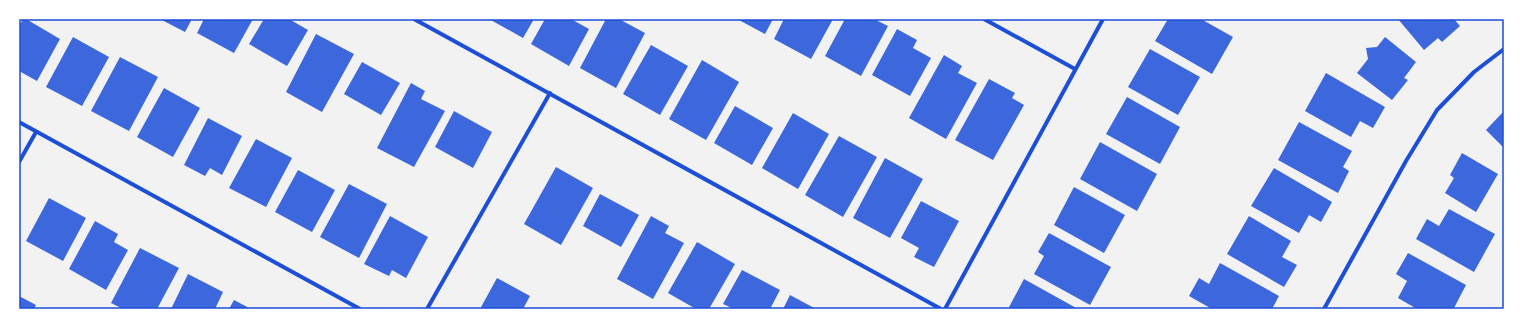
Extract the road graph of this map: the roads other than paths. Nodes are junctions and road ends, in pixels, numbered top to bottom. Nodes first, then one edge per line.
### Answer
1 (414, 19) edge
2 (984, 19) edge
3 (1103, 19) edge
4 (1504, 49) edge
5 (1075, 69) junction
6 (550, 94) junction
7 (19, 122) edge
8 (36, 132) junction
9 (19, 162) edge
10 (360, 309) edge
11 (427, 309) edge
12 (941, 309) edge
13 (945, 309) edge
14 (1324, 309) edge

1 - 6 street
2 - 5 street
3 - 5 street
4 - 14 street
5 - 13 street
6 - 11 street
6 - 12 street
7 - 8 street
8 - 9 street
8 - 10 street

